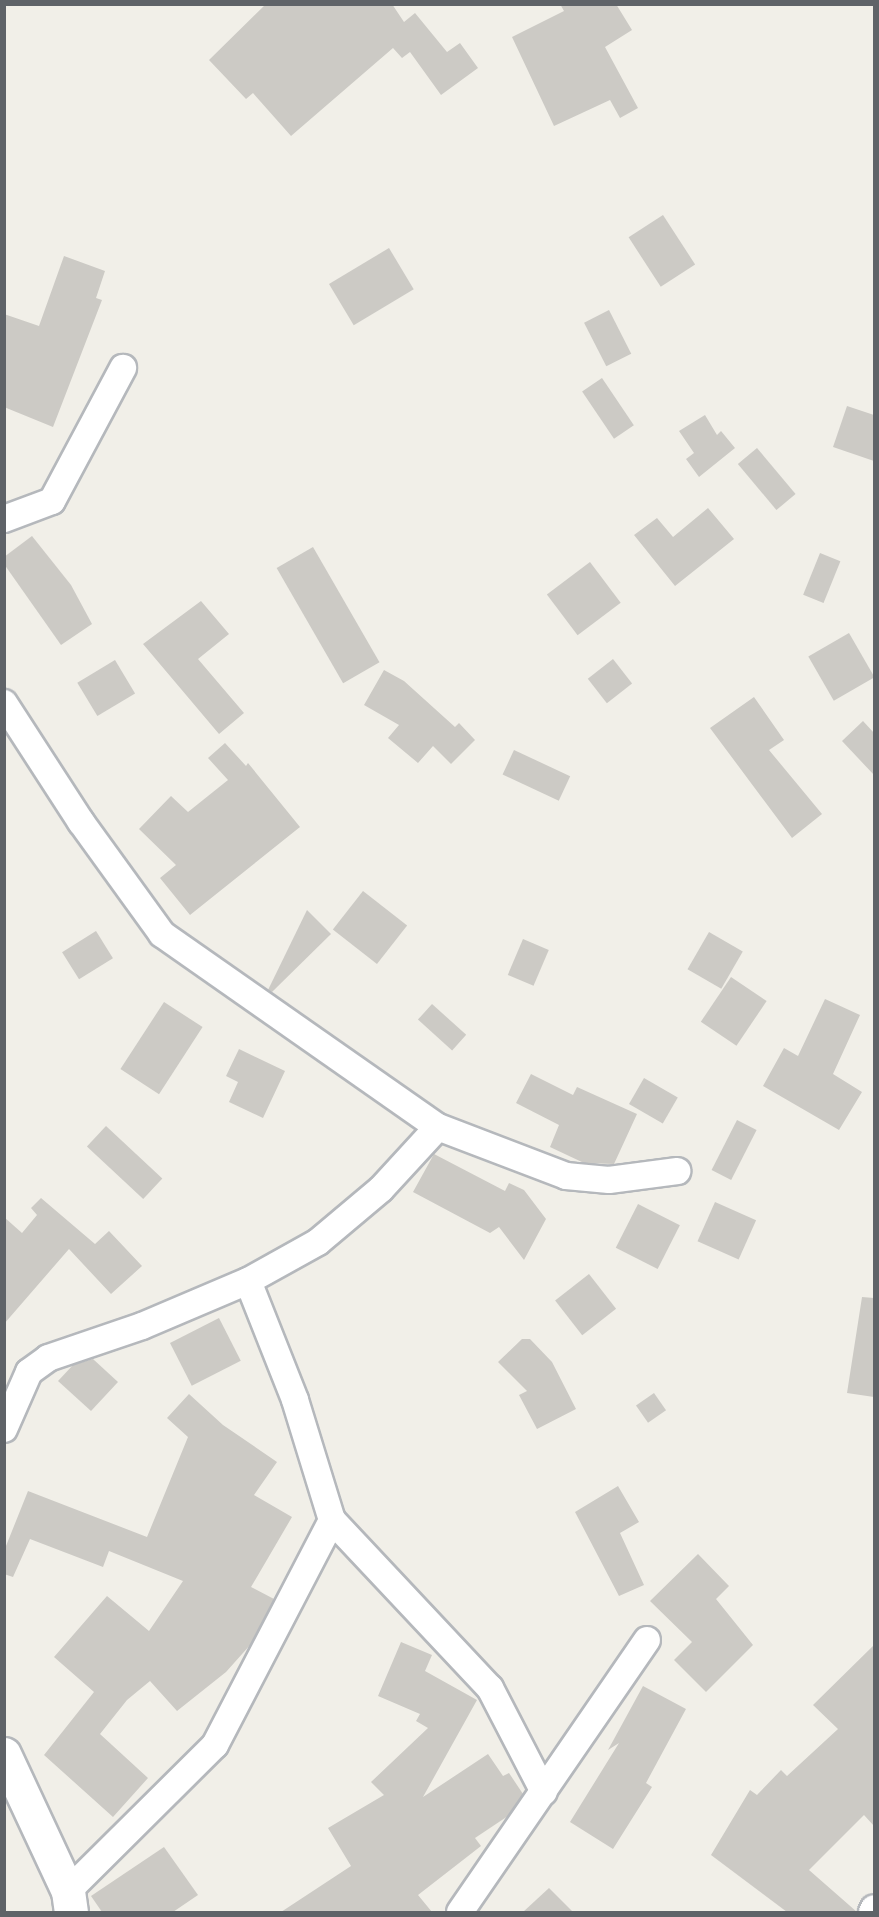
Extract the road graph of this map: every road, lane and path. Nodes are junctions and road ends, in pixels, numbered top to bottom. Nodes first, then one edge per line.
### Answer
1 (123, 368) dead end
2 (4, 519) edge
3 (4, 703) edge
4 (438, 1127) junction
5 (677, 1171) dead end
6 (248, 1281) junction
7 (4, 1429) edge
8 (332, 1520) junction
9 (647, 1640) dead end
10 (4, 1754) edge
11 (544, 1792) junction
12 (70, 1902) edge
13 (874, 1908) edge
14 (460, 1912) edge
15 (872, 1912) edge

1 - 2 street
3 - 4 street
4 - 5 street
4 - 6 street
6 - 7 street
6 - 8 street
8 - 11 street
8 - 12 street
9 - 11 street
10 - 12 street
11 - 14 street
13 - 15 street

